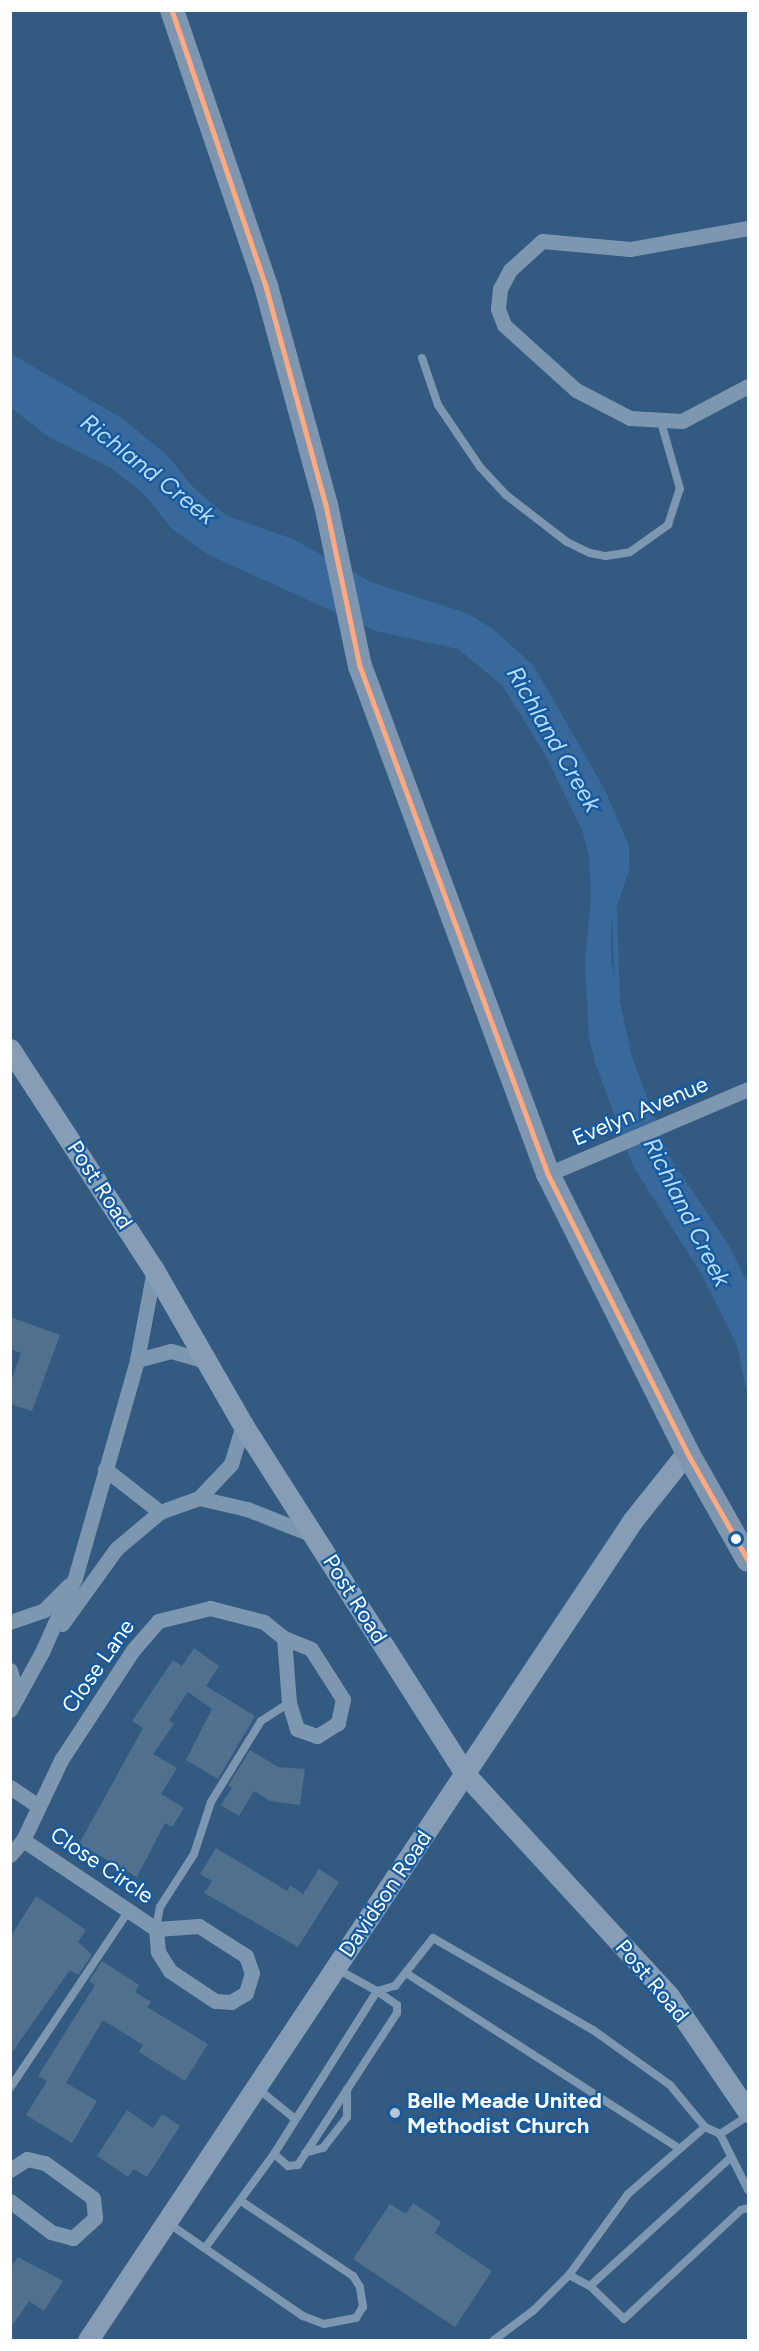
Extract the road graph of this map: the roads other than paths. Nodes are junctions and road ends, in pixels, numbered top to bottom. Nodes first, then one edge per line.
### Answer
1 (171, 10) edge
2 (748, 228) edge
3 (422, 358) dead end
4 (748, 386) edge
5 (661, 422) junction
6 (10, 1049) edge
7 (748, 1089) edge
8 (548, 1174) junction
9 (154, 1270) junction
10 (137, 1360) junction
11 (207, 1361) junction
12 (243, 1425) junction
13 (687, 1452) junction
14 (105, 1469) junction
15 (200, 1498) junction
16 (160, 1512) junction
17 (316, 1536) junction
18 (748, 1560) edge
19 (75, 1578) junction
20 (10, 1622) edge
21 (284, 1638) junction
22 (42, 1652) junction
23 (10, 1670) edge
24 (14, 1703) edge
25 (289, 1703) junction
26 (465, 1774) junction
27 (10, 1787) edge
28 (38, 1806) junction
29 (22, 1840) junction
30 (10, 1855) edge
31 (129, 1910) junction
32 (156, 1929) junction
33 (336, 1968) junction
34 (406, 1973) junction
35 (376, 1991) junction
36 (257, 2087) junction
37 (10, 2088) edge
38 (347, 2089) junction
39 (748, 2114) edge
40 (296, 2119) junction
41 (705, 2127) junction
42 (720, 2134) junction
43 (679, 2148) junction
44 (305, 2153) junction
45 (274, 2154) junction
46 (730, 2158) junction
47 (10, 2170) edge
48 (748, 2190) edge
49 (10, 2201) edge
50 (241, 2201) junction
51 (748, 2208) edge
52 (167, 2222) junction
53 (205, 2248) junction
54 (569, 2275) junction
55 (590, 2286) junction
56 (88, 2340) edge
57 (494, 2340) edge

1 - 8 main road
2 - 5 street
3 - 5 lane
4 - 5 street
6 - 9 street, Post Road
7 - 8 street, Evelyn Avenue
8 - 13 main road
9 - 10 street
9 - 11 street, Post Road
10 - 11 street
10 - 14 street
11 - 12 street, Post Road
12 - 15 street
12 - 17 street, Post Road
13 - 18 main road
13 - 26 street, Davidson Road
14 - 16 street
14 - 19 street
15 - 16 street
15 - 17 street
16 - 22 street
17 - 26 street, Post Road
19 - 20 street
19 - 22 street
21 - 25 street, Close Lane
21 - 25 street, Close Lane
21 - 28 street, Close Lane
22 - 24 street
23 - 24 street
25 - 32 lane
26 - 33 street, Davidson Road
26 - 39 street, Post Road
27 - 28 street
28 - 29 street, Close Lane
29 - 30 street, Close Lane
29 - 31 street, Close Circle
31 - 32 street, Close Circle
31 - 37 lane
32 - 32 street, Close Circle
33 - 35 lane
33 - 36 street, Davidson Road
34 - 35 lane
34 - 41 lane
34 - 43 lane
35 - 38 lane
35 - 40 lane
36 - 40 lane
36 - 52 street, Davidson Road
38 - 44 lane
38 - 44 lane
39 - 42 lane
40 - 45 lane
41 - 42 lane
41 - 43 lane
42 - 46 lane
43 - 54 lane
44 - 45 lane
45 - 50 lane
46 - 48 lane
46 - 55 lane
47 - 49 street
50 - 53 lane
50 - 53 lane
51 - 55 lane
52 - 53 lane
52 - 56 street, Davidson Road
54 - 55 lane
54 - 57 lane

